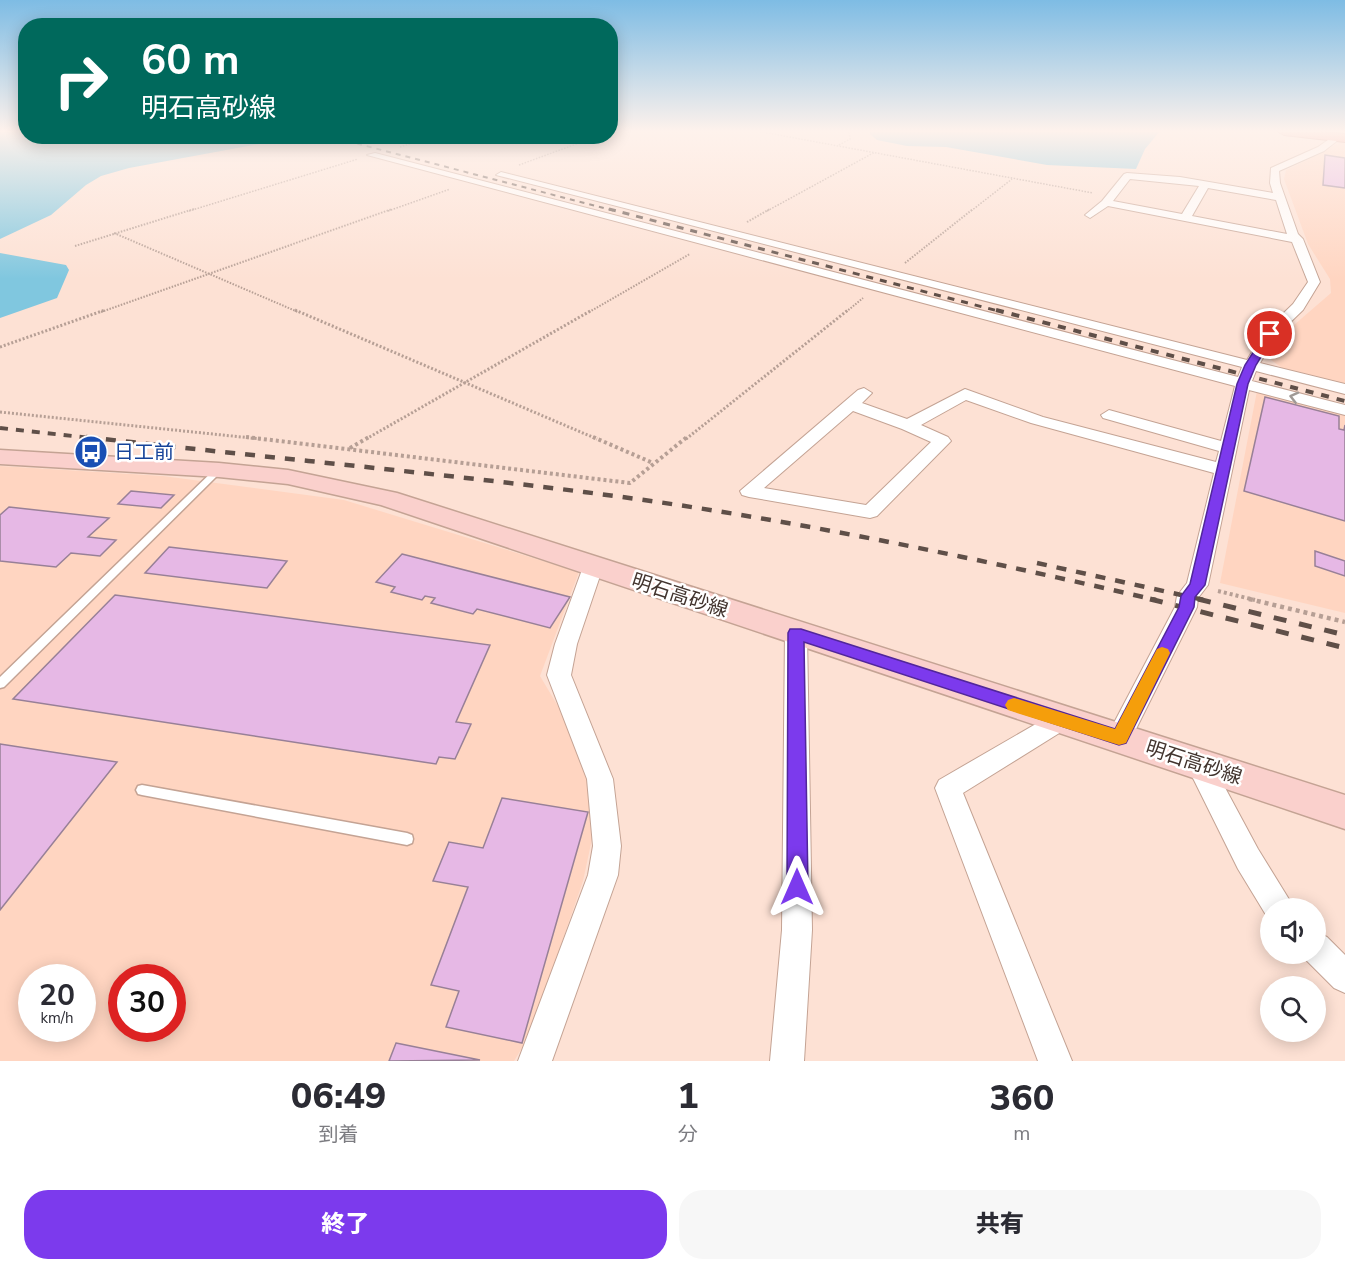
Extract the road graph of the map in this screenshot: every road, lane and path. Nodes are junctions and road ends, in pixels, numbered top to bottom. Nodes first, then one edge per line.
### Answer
1 (289, 181) edge
2 (466, 181) edge
3 (522, 181) edge
4 (823, 181) edge
5 (1009, 181) edge
6 (1023, 181) edge
7 (1123, 181) edge
8 (1171, 181) edge
9 (1275, 181) edge
10 (472, 182) junction
11 (1205, 184) junction
12 (1282, 198) junction
13 (1108, 199) junction
14 (1090, 215) dead end
15 (1186, 218) junction
16 (727, 233) junction
17 (114, 234) junction
18 (1298, 239) junction
19 (708, 243) junction
20 (75, 246) dead end
21 (210, 274) junction
22 (891, 274) junction
23 (876, 289) junction
24 (0, 347) edge
25 (1251, 365) junction
26 (463, 381) junction
27 (1243, 384) junction
28 (1345, 389) edge
29 (1345, 410) edge
30 (0, 412) edge
31 (1109, 415) dead end
32 (908, 425) junction
33 (349, 448) junction
34 (1228, 448) junction
35 (0, 457) edge
36 (653, 463) junction
37 (219, 470) junction
38 (1224, 470) junction
39 (593, 567) junction
40 (1197, 585) junction
41 (1345, 622) edge
42 (796, 633) junction
43 (0, 684) edge
44 (1060, 720) junction
45 (1119, 738) junction
46 (1199, 764) junction
47 (142, 790) dead end
48 (1345, 812) edge
49 (407, 839) dead end
50 (1273, 898) edge
51 (1326, 958) edge
52 (1345, 977) edge
53 (535, 1061) edge
54 (787, 1061) edge
55 (1055, 1061) edge

1 - 17 path
2 - 10 street
3 - 16 street
4 - 16 path
5 - 22 path
6 - 13 path
7 - 13 street
8 - 11 street
9 - 12 street
10 - 19 street
10 - 21 path
11 - 12 street
11 - 15 street
12 - 18 street
13 - 14 street
13 - 15 street
15 - 18 street
16 - 22 street
17 - 20 path
17 - 21 path
18 - 25 street
19 - 23 street
19 - 26 path
21 - 24 path
21 - 26 path
22 - 25 street
23 - 27 street
23 - 36 path
25 - 27 street
25 - 28 street
26 - 33 path
26 - 36 path
29 -> 27 street
27 - 34 street
30 - 33 path
31 - 34 street
32 - 32 street
32 - 38 street
33 - 36 path
34 - 38 street
35 - 37 main road, 明石高砂線
37 - 39 main road, 明石高砂線
37 - 43 lane
38 - 40 street
39 - 42 main road, 明石高砂線
39 - 53 street
40 - 41 path
40 - 45 street
42 - 44 main road, 明石高砂線
42 - 54 street
44 - 45 main road, 明石高砂線
44 - 55 street
45 - 46 main road, 明石高砂線
46 - 48 main road, 明石高砂線
46 - 50 street
47 - 49 lane
51 - 52 street

